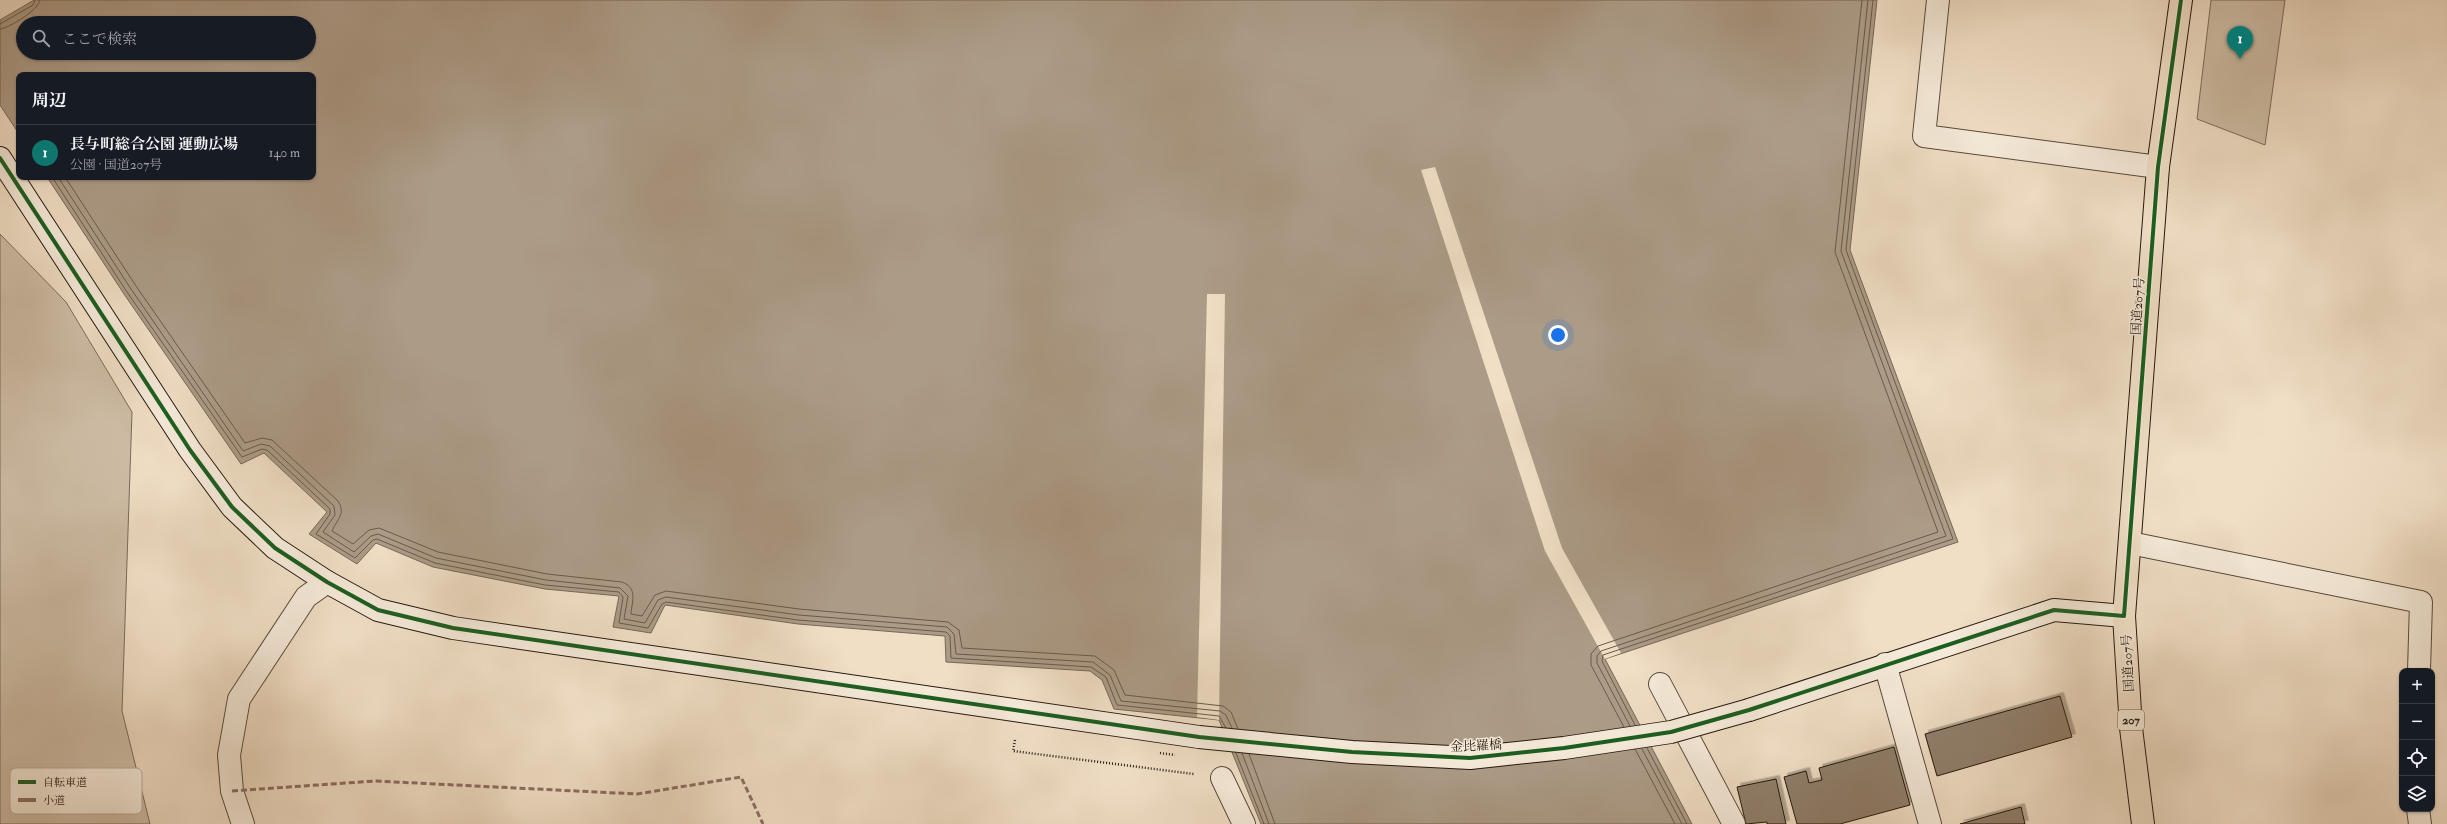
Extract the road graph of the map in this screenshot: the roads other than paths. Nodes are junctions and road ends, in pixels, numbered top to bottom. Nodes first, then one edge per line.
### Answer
1 (1938, 0) edge
2 (2181, 0) edge
3 (0, 158) edge
4 (2158, 167) junction
5 (2130, 544) junction
6 (327, 582) junction
7 (2124, 616) junction
8 (1885, 664) junction
9 (2419, 668) edge
10 (1660, 684) dead end
11 (1222, 778) road end
12 (2418, 812) edge
13 (242, 824) edge
14 (1244, 824) edge
15 (1734, 824) edge
16 (1930, 824) edge
17 (2143, 824) edge
18 (2420, 824) edge

1 - 4 street
2 - 4 highway, 国道207号 / 207
3 - 6 street, 金比羅橋
4 - 5 highway, 国道207号 / 207
5 - 7 highway, 国道207号 / 207
5 - 9 street
6 - 8 street, 金比羅橋, bridge
6 - 13 street
7 - 8 street, 金比羅橋
7 - 17 highway, 国道207号 / 207
8 - 16 street
10 - 15 street
11 - 14 street
12 - 18 street

